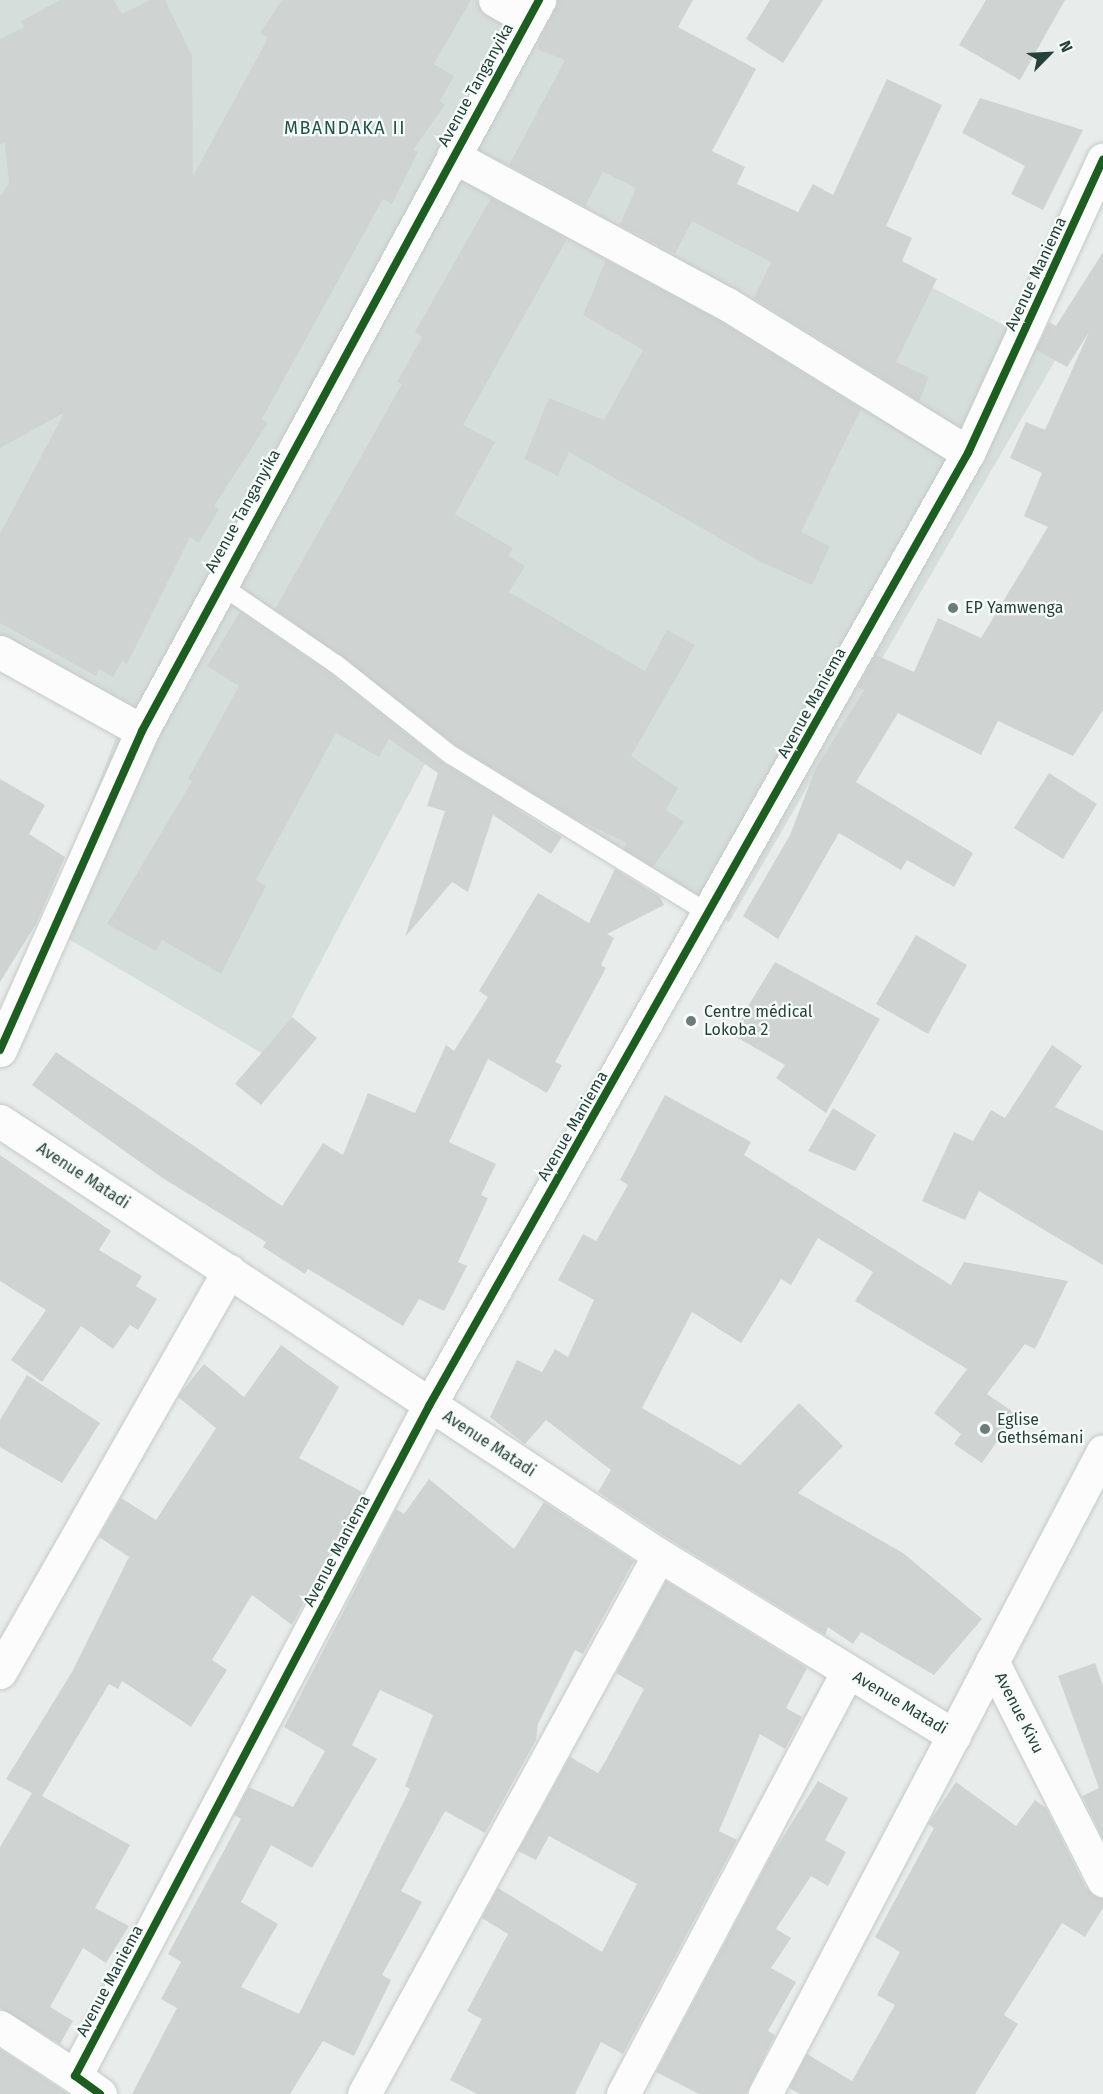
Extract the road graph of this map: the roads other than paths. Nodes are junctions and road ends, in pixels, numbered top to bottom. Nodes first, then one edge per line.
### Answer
1 (495, 0) edge
2 (533, 9) edge
3 (453, 156) junction
4 (1103, 160) edge
5 (968, 453) junction
6 (219, 584) junction
7 (0, 652) edge
8 (142, 731) junction
9 (709, 914) junction
10 (0, 1050) edge
11 (0, 1121) edge
12 (229, 1271) junction
13 (429, 1406) junction
14 (1103, 1451) edge
15 (659, 1555) junction
16 (992, 1661) junction
17 (848, 1671) junction
18 (0, 1672) edge
19 (954, 1736) junction
20 (1103, 1880) edge
21 (0, 2027) edge
22 (87, 2085) edge
23 (364, 2094) edge
24 (623, 2094) edge
25 (765, 2094) edge

1 - 2 street
2 - 3 street, Avenue Tanganyika
3 - 5 street
3 - 6 street, Avenue Tanganyika
4 - 5 street, Avenue Maniema
5 - 9 street, Avenue Maniema
6 - 8 street, Avenue Tanganyika
6 - 9 lane
7 - 8 street
8 - 10 street, Avenue Tanganyika
9 - 13 street, Avenue Maniema
11 - 12 street, Avenue Matadi
12 - 13 street, Avenue Matadi
12 - 18 street
13 - 15 street, Avenue Matadi
13 - 22 street, Avenue Maniema
14 - 16 street, Avenue Kivu
15 - 17 street, Avenue Matadi
15 - 23 street
16 - 19 street
16 - 20 street, Avenue Kivu
17 - 19 street, Avenue Matadi
17 - 24 street
19 - 25 street
21 - 22 street

